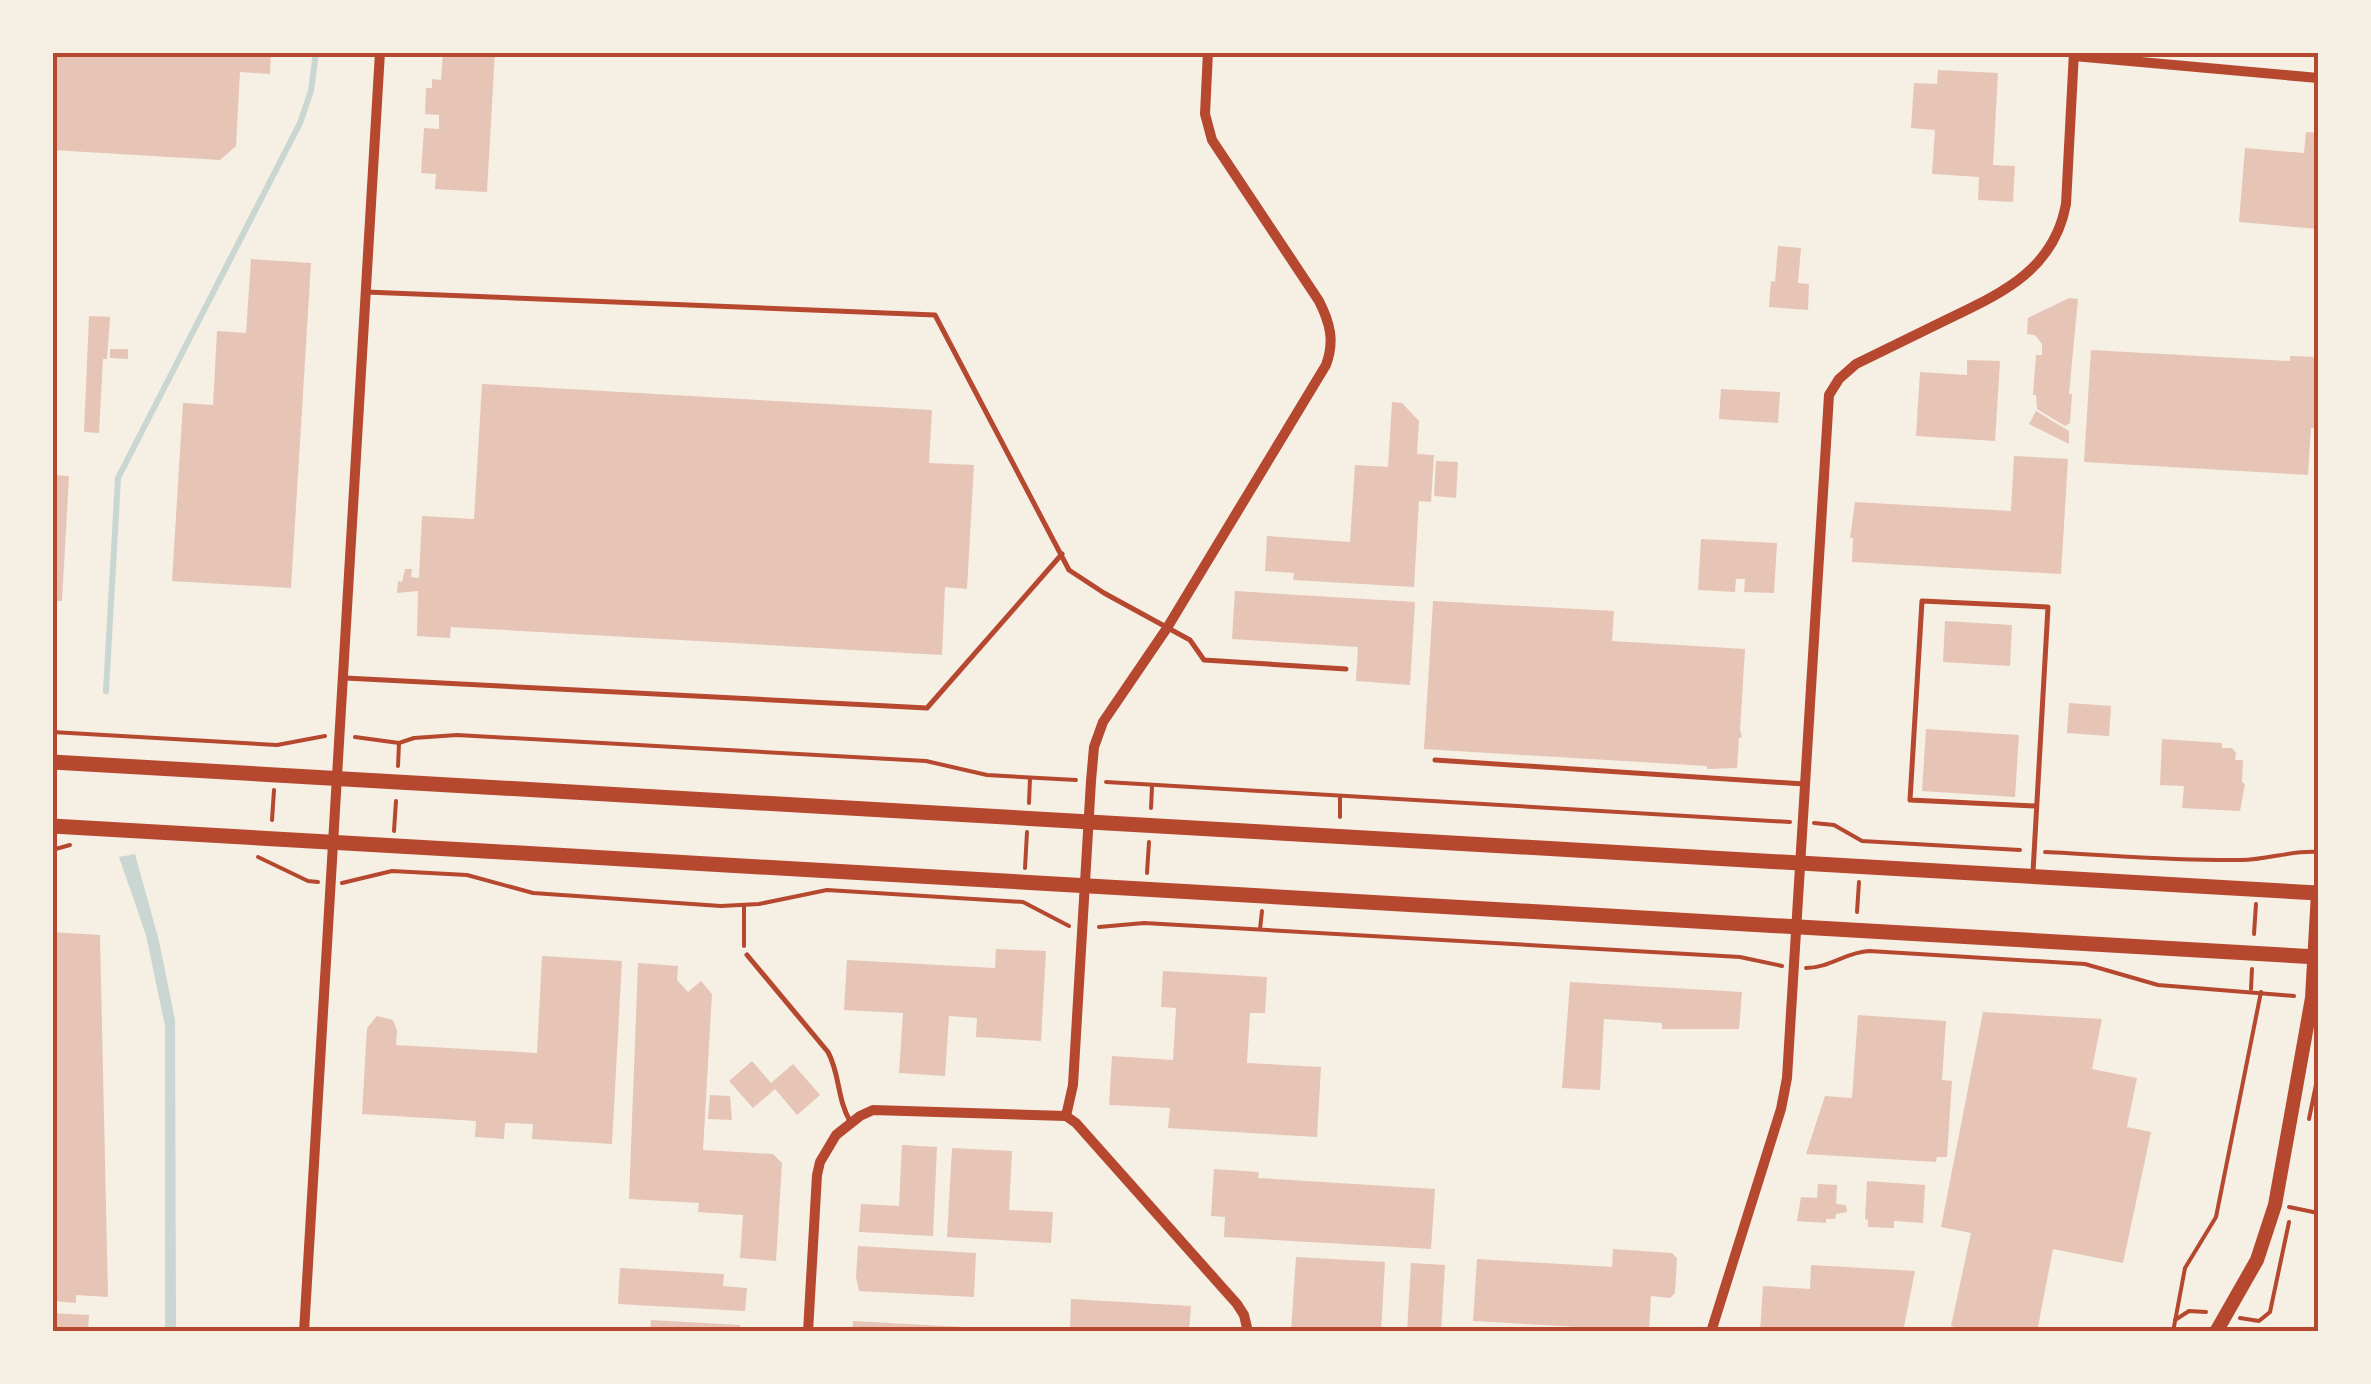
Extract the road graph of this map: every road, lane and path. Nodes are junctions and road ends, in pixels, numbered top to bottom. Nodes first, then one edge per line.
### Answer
1 (380, 52) edge
2 (1208, 52) edge
3 (2074, 54) edge
4 (2318, 78) edge
5 (366, 292) junction
6 (1062, 554) junction
7 (1167, 628) junction
8 (1346, 669) dead end
9 (342, 678) junction
10 (52, 732) edge
11 (339, 737) junction
12 (399, 743) junction
13 (277, 746) junction
14 (1435, 760) dead end
15 (52, 762) edge
16 (275, 774) junction
17 (337, 778) junction
18 (1030, 778) junction
19 (1091, 781) junction
20 (397, 782) junction
21 (1804, 784) junction
22 (1152, 785) junction
23 (1340, 796) junction
24 (2036, 806) junction
25 (1028, 818) junction
26 (1089, 822) junction
27 (1802, 822) junction
28 (1150, 825) junction
29 (52, 826) edge
30 (1339, 827) dead end
31 (272, 838) junction
32 (1862, 841) junction
33 (333, 842) junction
34 (78, 844) dead end
35 (393, 846) junction
36 (52, 850) edge
37 (2034, 851) junction
38 (2318, 852) edge
39 (254, 855) dead end
40 (2138, 856) junction
41 (2258, 859) junction
42 (270, 862) junction
43 (1800, 862) junction
44 (1860, 866) junction
45 (2137, 869) dead end
46 (392, 871) junction
47 (2033, 876) junction
48 (1024, 882) junction
49 (330, 883) junction
50 (1086, 886) junction
51 (1146, 889) junction
52 (2256, 889) junction
53 (2318, 892) edge
54 (1023, 902) junction
55 (744, 906) junction
56 (1262, 911) dead end
57 (1084, 926) junction
58 (1797, 928) junction
59 (1260, 930) junction
60 (1856, 931) junction
61 (1854, 952) junction
62 (2253, 953) junction
63 (747, 956) joint
64 (2316, 957) edge
65 (1795, 968) junction
66 (2251, 990) junction
67 (2260, 992) junction
68 (2312, 998) junction
69 (1066, 1116) junction
70 (851, 1123) junction
71 (2275, 1204) junction
72 (2318, 1213) edge
73 (304, 1332) edge
74 (808, 1332) edge
75 (1248, 1332) edge
76 (1711, 1332) edge
77 (2173, 1332) edge
78 (2216, 1332) edge

1 - 5 street
2 - 7 street
3 - 4 street
3 - 21 street
5 - 6 lane
5 - 9 street
6 - 7 lane
6 - 9 lane
7 - 8 lane
7 - 19 street
9 - 11 street
10 - 13 path
11 - 12 path
11 - 13 path
11 - 17 street
12 - 18 path
12 - 20 path
13 - 16 path
14 - 21 lane
15 - 16 main road
16 - 17 main road
16 - 31 path
17 - 20 main road
17 - 33 street
18 - 19 path
18 - 25 path
19 - 22 path
19 - 26 street
20 - 25 main road
20 - 35 path
21 - 27 street
22 - 23 path
22 - 28 path
23 - 27 path
23 - 30 path
24 - 24 lane
24 - 37 lane
25 - 26 main road
25 - 48 path
26 - 28 main road
26 - 50 street
27 - 32 path
27 - 43 street
28 - 43 main road
28 - 51 path
29 - 31 main road
31 - 33 main road
31 - 42 path
32 - 37 path
32 - 44 path
33 - 35 main road
33 - 49 street
34 - 36 path
35 - 46 path
35 - 48 main road
37 - 40 path
37 - 47 lane
38 - 41 path
39 - 42 path
40 - 41 path
40 - 45 path
41 - 52 path
42 - 49 path
43 - 44 main road
43 - 58 street
44 - 47 main road
44 - 60 path
46 - 49 path
46 - 55 path
47 - 52 main road
48 - 50 main road
48 - 54 path
49 - 73 street
50 - 51 main road
50 - 57 street
51 - 58 main road
52 - 53 main road
52 - 62 path
53 - 64 street
54 - 55 path
54 - 57 path
55 - 63 path
56 - 59 path
57 - 59 path
57 - 69 street
58 - 60 main road
58 - 65 street
59 - 65 path
60 - 61 path
60 - 62 main road
61 - 65 path
61 - 66 path
62 - 64 main road
62 - 66 path
63 - 70 lane
64 - 68 street
65 - 76 street
66 - 67 path
67 - 68 path
67 - 77 path
68 - 71 street
69 - 70 street
69 - 75 street
70 - 74 street
71 - 72 path
71 - 78 street

